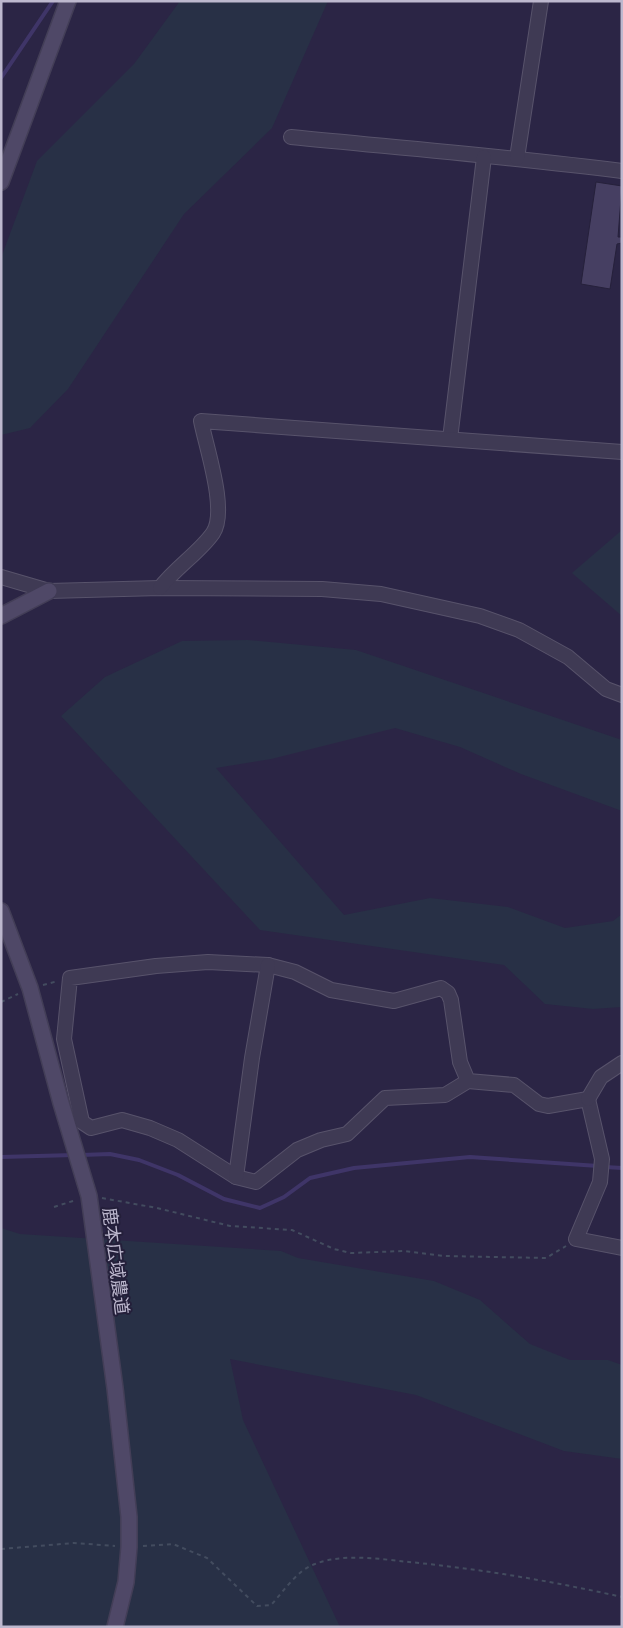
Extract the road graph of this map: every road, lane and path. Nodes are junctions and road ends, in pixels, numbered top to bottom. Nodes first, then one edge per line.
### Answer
1 (68, 1) edge
2 (541, 1) edge
3 (292, 137) dead end
4 (484, 157) junction
5 (517, 158) junction
6 (622, 171) edge
7 (1, 182) edge
8 (450, 439) junction
9 (622, 452) edge
10 (1, 577) edge
11 (160, 588) junction
12 (49, 591) junction
13 (1, 616) edge
14 (622, 695) edge
15 (1, 911) edge
16 (268, 964) junction
17 (70, 978) junction
18 (30, 988) junction
19 (1, 1002) edge
20 (622, 1064) edge
21 (468, 1082) junction
22 (588, 1099) junction
23 (236, 1177) junction
24 (89, 1196) junction
25 (54, 1207) dead end
26 (576, 1240) junction
27 (622, 1248) edge
28 (129, 1547) junction
29 (1, 1549) edge
30 (622, 1597) edge
31 (115, 1627) edge

1 - 7 street
2 - 5 street
3 - 4 street
4 - 5 street
4 - 8 street
5 - 6 street
8 - 9 street
8 - 11 street
10 - 12 street
11 - 12 street
11 - 14 street
12 - 13 street
15 - 18 street, 鹿本広域農道
16 - 17 street
16 - 21 street
16 - 23 street
17 - 18 path
17 - 23 street
18 - 19 path
18 - 24 street, 鹿本広域農道
20 - 22 street
21 - 22 street
21 - 23 street
22 - 26 street
24 - 25 path
24 - 26 path
24 - 28 street, 鹿本広域農道
26 - 27 street
28 - 29 path
28 - 30 path
28 - 31 street, 鹿本広域農道

